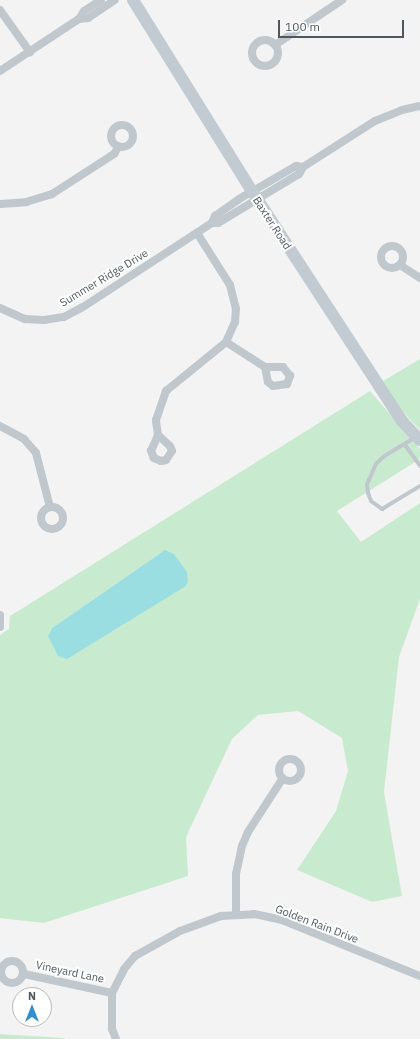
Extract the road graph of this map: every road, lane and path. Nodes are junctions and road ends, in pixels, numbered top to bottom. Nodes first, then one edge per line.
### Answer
1 (101, 0) edge
2 (115, 0) edge
3 (133, 0) edge
4 (342, 0) edge
5 (0, 10) edge
6 (79, 20) junction
7 (275, 45) dead end
8 (30, 52) junction
9 (0, 71) edge
10 (420, 106) edge
11 (119, 146) dead end
12 (255, 195) junction
13 (0, 204) edge
14 (197, 233) junction
15 (400, 265) dead end
16 (420, 278) edge
17 (0, 308) edge
18 (226, 342) junction
19 (266, 367) dead end
20 (0, 426) edge
21 (158, 435) dead end
22 (418, 438) edge
23 (405, 445) junction
24 (420, 466) edge
25 (420, 486) edge
26 (50, 507) dead end
27 (0, 614) edge
28 (0, 627) edge
29 (283, 778) dead end
30 (236, 913) junction
31 (24, 974) dead end
32 (420, 976) edge
33 (112, 993) junction
34 (116, 1039) edge

1 - 6 street
2 - 6 street
3 - 12 main road, Baxter Road
4 - 7 street
5 - 8 street
6 - 8 street
8 - 9 street
10 - 12 street, Summer Ridge Drive
11 - 13 street
12 - 14 street, Summer Ridge Drive
12 - 22 main road, Baxter Road
14 - 17 street, Summer Ridge Drive
14 - 18 street
15 - 16 street
18 - 19 street
18 - 21 street
20 - 26 street
22 - 23 lane
23 - 24 lane
23 - 25 lane
27 - 28 street
29 - 30 street
30 - 32 street, Golden Rain Drive
30 - 33 street, Golden Rain Drive
31 - 33 street, Vineyard Lane
33 - 34 street, Vineyard Lane

